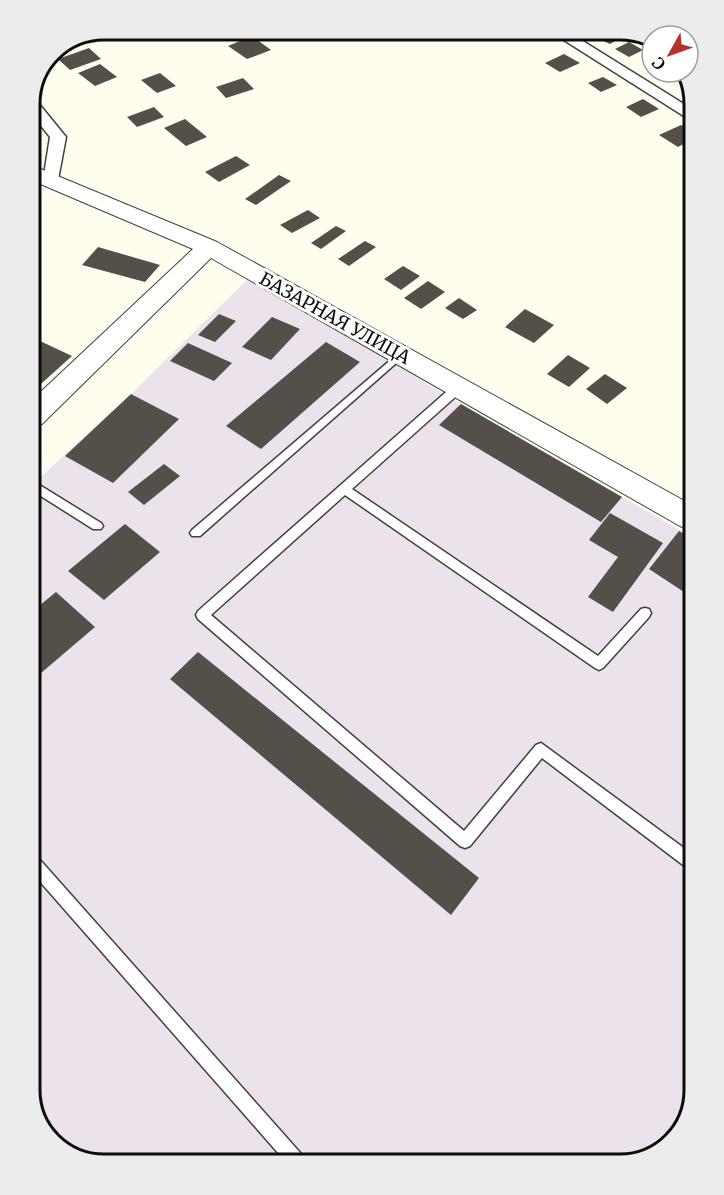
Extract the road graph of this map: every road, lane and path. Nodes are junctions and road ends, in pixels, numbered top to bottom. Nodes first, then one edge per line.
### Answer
1 (572, 41) edge
2 (684, 111) edge
3 (41, 116) edge
4 (41, 176) edge
5 (208, 247) junction
6 (400, 355) junction
7 (458, 388) junction
8 (41, 409) edge
9 (41, 489) edge
10 (344, 489) junction
11 (684, 515) edge
12 (97, 526) dead end
13 (196, 533) dead end
14 (645, 613) dead end
15 (684, 857) edge
16 (40, 871) edge
17 (290, 1154) edge

1 - 2 street
3 - 4 street, БАЗАРНАЯ УЛИЦА
4 - 5 street, БАЗАРНАЯ УЛИЦА
5 - 6 street, БАЗАРНАЯ УЛИЦА
5 - 8 street
6 - 7 street, БАЗАРНАЯ УЛИЦА
6 - 13 lane
7 - 10 lane
7 - 11 street, БАЗАРНАЯ УЛИЦА
9 - 12 lane
10 - 14 lane
10 - 15 lane
16 - 17 lane

